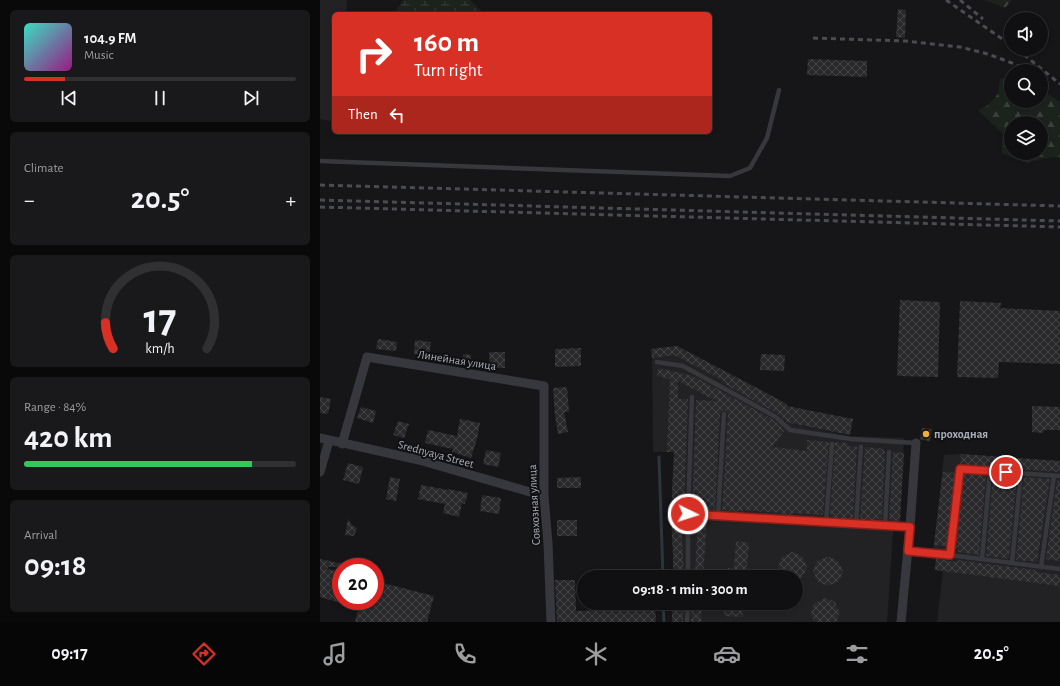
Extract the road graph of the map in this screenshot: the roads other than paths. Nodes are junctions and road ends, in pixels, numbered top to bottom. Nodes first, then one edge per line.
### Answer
1 (779, 90) dead end
2 (320, 160) edge
3 (657, 362) dead end
4 (544, 386) joint
5 (692, 397) dead end
6 (724, 414) dead end
7 (324, 440) edge
8 (916, 443) joint
9 (342, 444) junction
10 (832, 444) dead end
11 (861, 447) dead end
12 (889, 452) dead end
13 (990, 471) junction
14 (320, 472) edge
15 (1021, 473) junction
16 (1054, 476) junction
17 (1060, 476) edge
18 (544, 496) junction
19 (688, 514) junction
20 (718, 516) junction
21 (826, 522) junction
22 (856, 524) junction
23 (884, 526) junction
24 (910, 527) junction
25 (908, 551) junction
26 (950, 555) junction
27 (982, 559) junction
28 (1012, 563) junction
29 (1041, 567) junction
30 (1060, 569) edge
31 (688, 570) edge
32 (688, 610) edge
33 (551, 622) edge
34 (688, 622) edge
35 (901, 622) edge

1 - 2 lane
3 - 8 lane
4 - 9 street, Линейная улица
4 - 18 street, Совхозная улица
5 - 19 lane
6 - 20 lane
7 - 9 street, Srednyaya Street
7 - 14 street
8 - 24 street
9 - 18 street, Srednyaya Street
10 - 21 lane
11 - 22 lane
12 - 23 lane
13 - 15 lane
13 - 26 lane
13 - 27 lane
15 - 16 lane
15 - 28 lane
16 - 17 lane
16 - 29 lane
18 - 33 street, Совхозная улица
19 - 20 lane
19 - 31 lane
20 - 21 lane
21 - 22 lane
22 - 23 lane
23 - 24 lane
24 - 25 street
25 - 26 lane
25 - 35 street
26 - 27 lane
27 - 28 lane
28 - 29 lane
29 - 30 lane
32 - 34 lane

